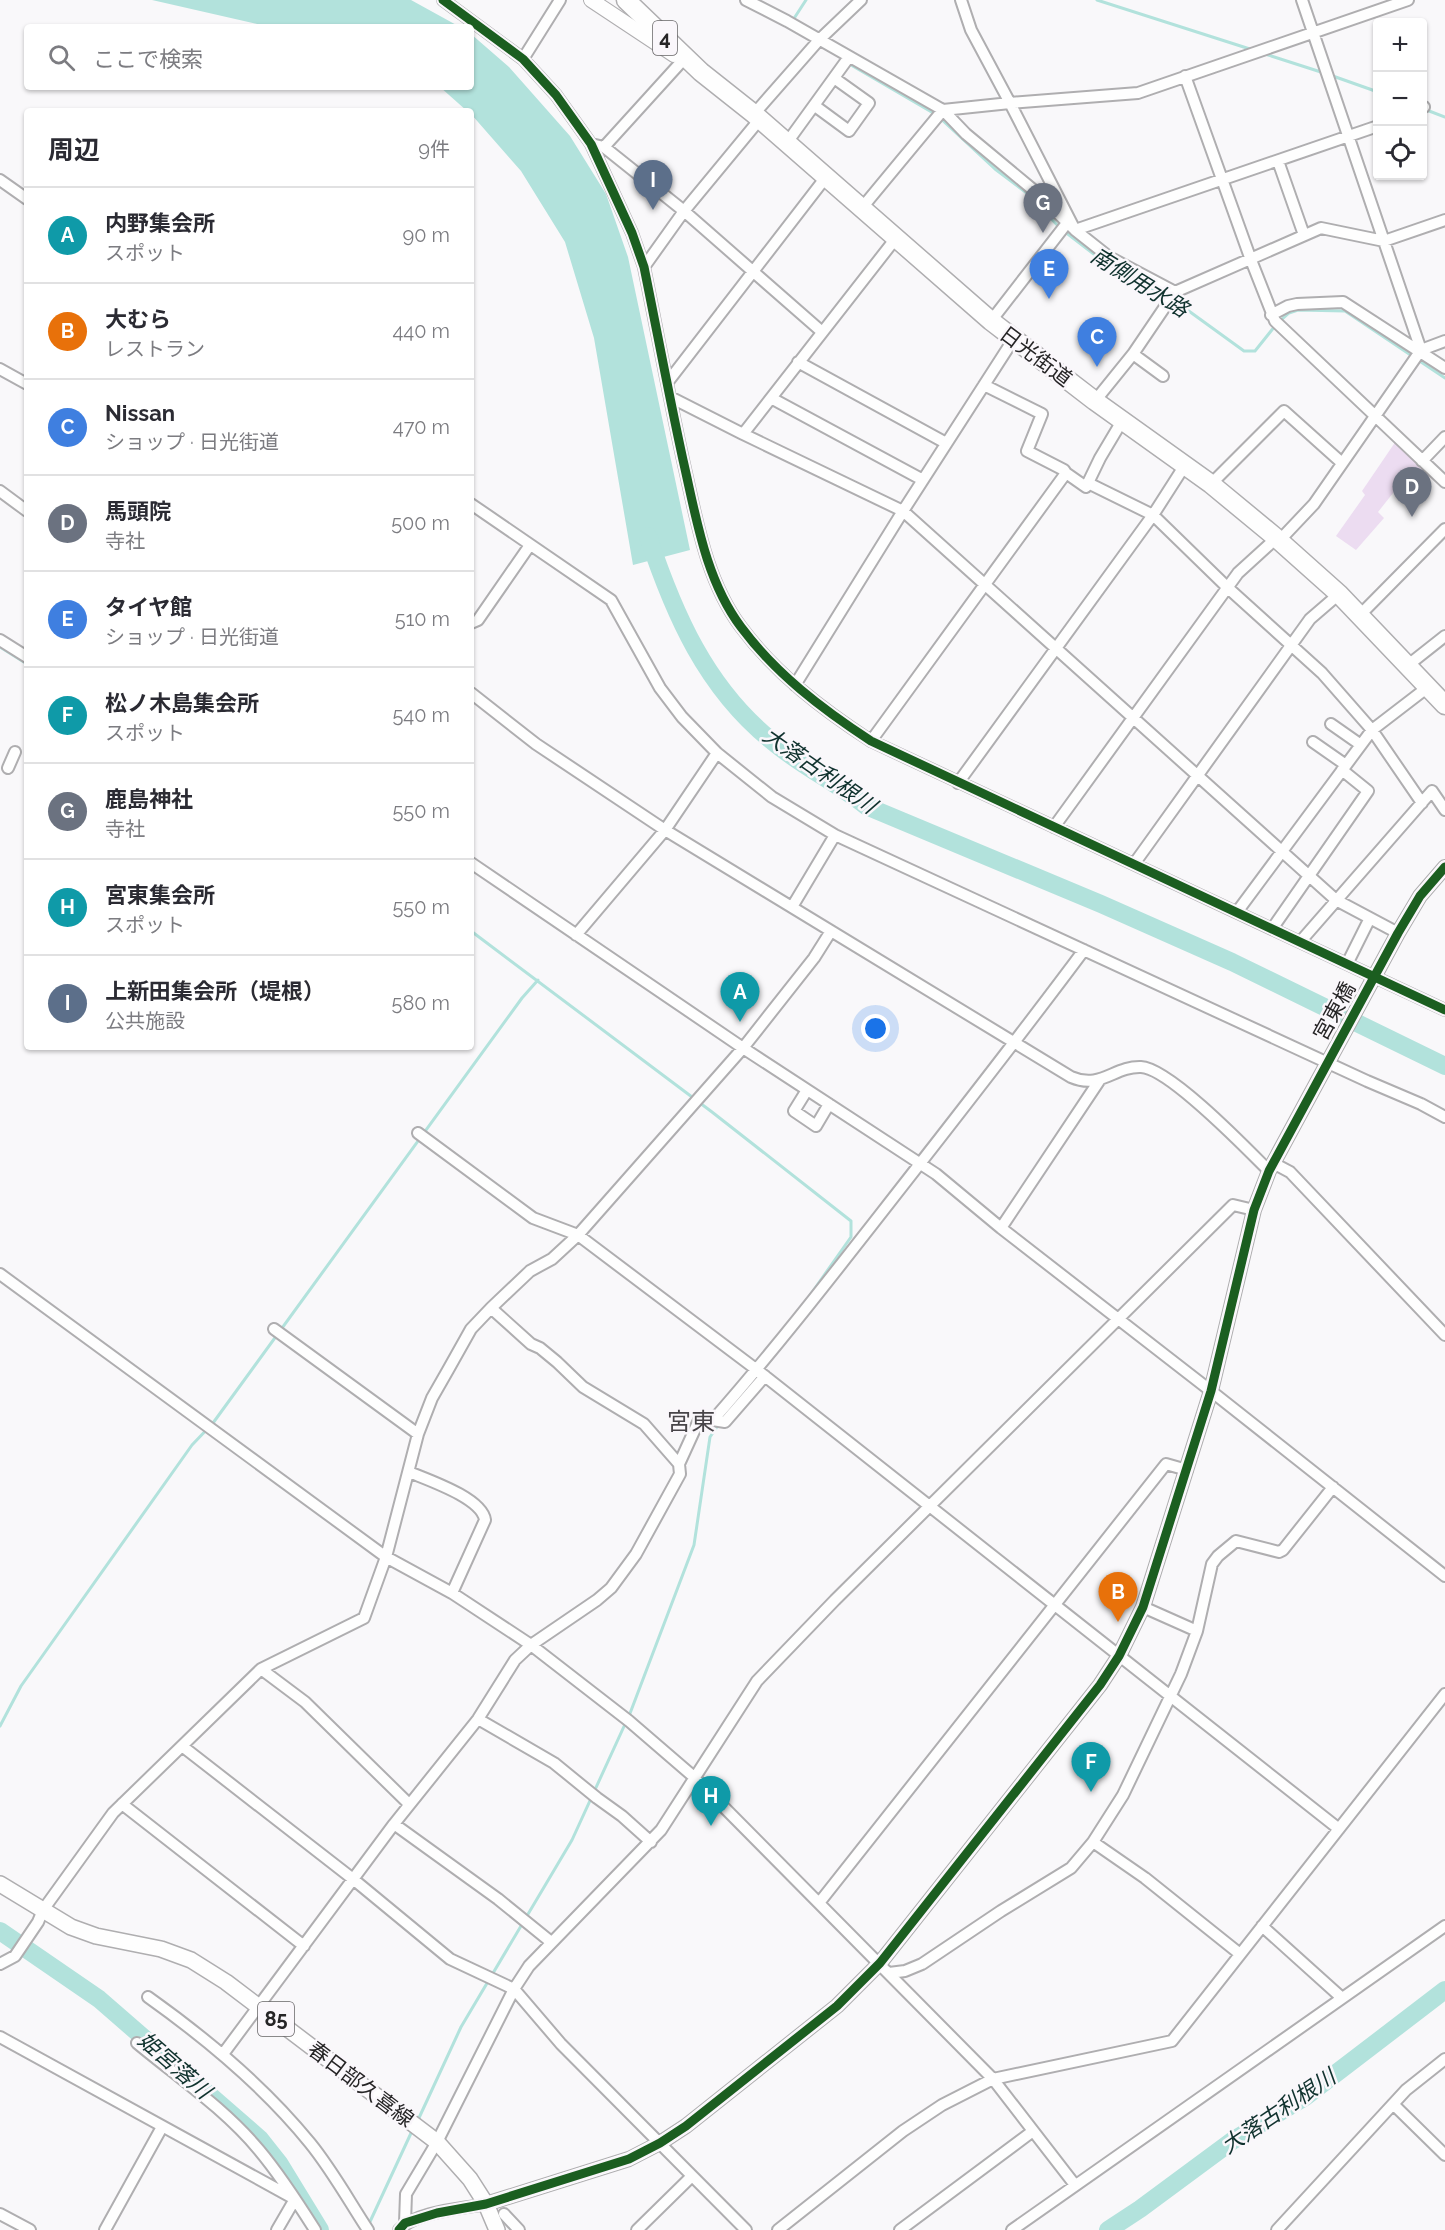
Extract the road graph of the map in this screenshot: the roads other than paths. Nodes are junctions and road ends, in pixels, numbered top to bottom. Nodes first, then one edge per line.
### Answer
1 (443, 0) edge
2 (560, 0) edge
3 (746, 0) edge
4 (861, 0) edge
5 (961, 0) edge
6 (1302, 0) edge
7 (1408, 0) edge
8 (596, 1) edge
9 (628, 2) edge
10 (1313, 32) junction
11 (819, 40) junction
12 (849, 57) junction
13 (523, 59) junction
14 (683, 60) junction
15 (701, 72) junction
16 (1185, 76) junction
17 (834, 78) junction
18 (1010, 103) junction
19 (814, 106) junction
20 (939, 114) junction
21 (757, 117) junction
22 (1373, 127) edge
23 (1349, 136) junction
24 (591, 144) junction
25 (786, 144) junction
26 (604, 147) junction
27 (1278, 161) junction
28 (826, 177) junction
29 (0, 180) edge
30 (1223, 180) junction
31 (24, 197) edge
32 (861, 209) junction
33 (684, 211) junction
34 (1445, 220) edge
35 (1066, 229) junction
36 (1304, 235) junction
37 (896, 238) junction
38 (1384, 241) junction
39 (1251, 260) junction
40 (644, 267) junction
41 (754, 271) junction
42 (1172, 297) junction
43 (991, 321) junction
44 (1276, 321) junction
45 (821, 331) junction
46 (1014, 340) junction
47 (1445, 341) edge
48 (1133, 354) junction
49 (1417, 355) junction
50 (798, 362) junction
51 (0, 369) edge
52 (1445, 369) edge
53 (1162, 376) dead end
54 (24, 382) edge
55 (667, 383) junction
56 (984, 386) junction
57 (670, 397) junction
58 (771, 398) junction
59 (1095, 401) junction
60 (1375, 415) junction
61 (1122, 421) junction
62 (743, 434) junction
63 (1445, 437) edge
64 (946, 443) junction
65 (1422, 460) junction
66 (1342, 463) junction
67 (1185, 465) junction
68 (1066, 473) junction
69 (923, 480) junction
70 (1445, 482) edge
71 (1088, 483) junction
72 (1211, 484) junction
73 (0, 491) edge
74 (474, 506) edge
75 (24, 509) edge
76 (903, 511) junction
77 (1153, 515) junction
78 (1445, 529) edge
79 (1279, 541) junction
80 (530, 545) junction
81 (984, 585) junction
82 (1228, 588) junction
83 (1339, 594) junction
84 (1360, 615) junction
85 (474, 622) edge
86 (1445, 636) edge
87 (0, 640) edge
88 (1290, 645) junction
89 (1055, 649) junction
90 (24, 655) edge
91 (1407, 666) junction
92 (795, 685) junction
93 (1428, 687) junction
94 (474, 695) edge
95 (1445, 705) edge
96 (1133, 718) junction
97 (1330, 724) dead end
98 (1371, 730) junction
99 (871, 741) junction
100 (1313, 742) dead end
101 (1361, 745) junction
102 (15, 752) dead end
103 (717, 753) junction
104 (1344, 767) junction
105 (8, 768) dead end
106 (1197, 776) junction
107 (958, 783) junction
108 (1422, 803) junction
109 (1445, 810) edge
110 (1054, 827) junction
111 (665, 830) junction
112 (835, 835) junction
113 (1282, 851) junction
114 (1134, 864) junction
115 (474, 865) edge
116 (1444, 871) edge
117 (1309, 876) junction
118 (1336, 900) junction
119 (792, 907) junction
120 (1237, 912) junction
121 (1370, 918) junction
122 (1272, 928) junction
123 (831, 931) junction
124 (1398, 933) junction
125 (576, 935) junction
126 (1300, 942) junction
127 (1084, 950) junction
128 (1347, 964) junction
129 (1374, 976) junction
130 (1445, 1010) edge
131 (1015, 1043) junction
132 (743, 1048) junction
133 (1327, 1062) junction
134 (1099, 1081) junction
135 (807, 1090) junction
136 (829, 1104) junction
137 (1445, 1118) edge
138 (418, 1133) dead end
139 (920, 1163) junction
140 (1271, 1167) junction
141 (1254, 1210) junction
142 (1001, 1228) junction
143 (579, 1235) junction
144 (0, 1274) edge
145 (491, 1308) junction
146 (1118, 1319) junction
147 (274, 1329) dead end
148 (1444, 1332) edge
149 (761, 1373) junction
150 (1211, 1391) junction
151 (418, 1434) junction
152 (679, 1464) junction
153 (1187, 1470) junction
154 (409, 1472) junction
155 (1333, 1487) junction
156 (930, 1506) junction
157 (386, 1557) junction
158 (1445, 1576) edge
159 (452, 1593) junction
160 (1054, 1605) junction
161 (1143, 1606) junction
162 (1197, 1631) junction
163 (531, 1645) junction
164 (1119, 1656) junction
165 (261, 1669) junction
166 (1445, 1694) edge
167 (1169, 1695) junction
168 (478, 1719) junction
169 (182, 1746) junction
170 (694, 1777) junction
171 (122, 1804) junction
172 (409, 1804) junction
173 (394, 1824) junction
174 (1339, 1829) junction
175 (651, 1842) junction
176 (1093, 1842) junction
177 (353, 1880) junction
178 (0, 1884) edge
179 (819, 1903) junction
180 (41, 1916) junction
181 (1262, 1926) junction
182 (1445, 1926) edge
183 (551, 1942) junction
184 (304, 1946) junction
185 (1240, 1954) junction
186 (0, 1964) edge
187 (885, 1968) junction
188 (514, 1989) junction
189 (148, 1997) dead end
190 (1342, 1998) junction
191 (259, 2006) junction
192 (0, 2037) edge
193 (137, 2043) dead end
194 (223, 2054) junction
195 (1445, 2059) edge
196 (993, 2079) junction
197 (1393, 2104) junction
198 (162, 2127) junction
199 (1033, 2131) junction
200 (437, 2142) junction
201 (660, 2143) junction
202 (1445, 2155) edge
203 (692, 2176) junction
204 (1075, 2185) junction
205 (295, 2199) junction
206 (486, 2204) junction
207 (0, 2214) edge
208 (504, 2214) dead end
209 (402, 2226) edge
210 (30, 2230) edge
211 (105, 2230) edge
212 (278, 2230) edge
213 (315, 2230) edge
214 (368, 2230) edge
215 (497, 2230) edge
216 (519, 2230) edge
217 (637, 2230) edge
218 (746, 2230) edge
219 (778, 2230) edge
220 (900, 2230) edge
221 (1012, 2230) edge
222 (1277, 2230) edge

1 - 13 street
2 - 13 street
3 - 11 street
4 - 11 street
5 - 18 street
6 - 10 street
7 - 10 street
8 - 9 street
8 - 14 street
9 - 15 highway, 日光街道 / 4
10 - 16 street
10 - 23 street
11 - 12 street
11 - 21 street
12 - 17 street
12 - 20 street
13 - 24 street
14 - 15 street
14 - 26 street
15 - 21 highway, 日光街道 / 4
16 - 18 street
16 - 30 street
17 - 19 street
17 - 19 street
18 - 20 street
18 - 35 street
19 - 25 street
20 - 32 street
20 - 35 street
21 - 25 highway, 日光街道 / 4
21 - 33 street
22 - 23 street
23 - 27 street
23 - 38 street
24 - 26 street
24 - 40 street
25 - 28 highway, 日光街道 / 4
26 - 33 street
27 - 30 street
27 - 36 street
28 - 32 highway, 日光街道 / 4
28 - 41 street
29 - 31 street
30 - 35 street
30 - 39 street
32 - 37 highway, 日光街道 / 4
33 - 40 street
33 - 41 street
34 - 38 street
35 - 42 street
35 - 43 street
36 - 38 street
36 - 39 street
37 - 43 highway, 日光街道 / 4
37 - 45 street
38 - 49 street
39 - 42 street
39 - 44 street
40 - 55 street
41 - 45 street
41 - 55 street
42 - 48 street
43 - 46 highway, 日光街道 / 4
44 - 49 street
44 - 60 street
45 - 50 street
46 - 56 street
46 - 59 highway, 日光街道 / 4
47 - 49 street
48 - 53 street
48 - 59 street
49 - 52 street
49 - 60 street
50 - 58 street
50 - 64 street
51 - 54 street
55 - 57 street
56 - 64 street
56 - 68 street
57 - 62 street
57 - 92 street
58 - 62 street
58 - 69 street
59 - 61 highway, 日光街道 / 4
60 - 65 street
60 - 66 street
61 - 67 highway, 日光街道 / 4
61 - 71 street
62 - 76 street
63 - 65 street
64 - 69 street
65 - 70 street
66 - 72 street
66 - 79 street
67 - 72 highway, 日光街道 / 4
67 - 77 street
68 - 71 street
68 - 81 street
69 - 76 street
71 - 77 street
72 - 79 highway, 日光街道 / 4
73 - 75 street
74 - 80 street
76 - 81 street
76 - 92 street
77 - 82 street
77 - 89 street
78 - 84 street
79 - 82 street
79 - 83 highway, 日光街道 / 4
80 - 85 street
80 - 103 street
81 - 89 street
81 - 99 street
82 - 88 street
82 - 96 street
83 - 84 highway, 日光街道 / 4
83 - 88 street
84 - 91 highway, 日光街道 / 4
86 - 91 street
87 - 90 street
88 - 98 street
88 - 106 street
89 - 96 street
89 - 107 street
91 - 93 highway, 日光街道 / 4
92 - 99 street
93 - 95 highway, 日光街道 / 4
93 - 98 street
94 - 111 street
96 - 106 street
96 - 110 street
97 - 101 street
98 - 101 street
98 - 108 street
99 - 107 street
100 - 104 street
101 - 104 street
102 - 105 street
103 - 111 street
103 - 112 street
104 - 113 street
104 - 117 street
106 - 113 street
106 - 114 street
107 - 110 street
108 - 109 street
108 - 118 street
110 - 114 street
111 - 119 street
111 - 125 street
112 - 119 street
112 - 127 street
113 - 117 street
113 - 120 street
114 - 120 street
115 - 125 street
116 - 124 street, 宮東橋
117 - 118 street
117 - 122 street
118 - 121 street
118 - 126 street
119 - 123 street
120 - 122 street
121 - 124 street
121 - 128 street
122 - 126 street
123 - 131 street
123 - 132 street
124 - 129 street, 宮東橋
125 - 132 street
126 - 128 street
127 - 131 street
127 - 133 street
128 - 129 street
129 - 130 street
129 - 133 street, 宮東橋
131 - 134 street
131 - 139 street
132 - 135 street
132 - 143 street
133 - 137 street
133 - 140 street, 宮東橋
134 - 140 street
134 - 142 street
135 - 136 street
135 - 136 street
136 - 139 street
138 - 143 street
139 - 142 street
139 - 149 street
140 - 141 street, 宮東橋
140 - 148 street
141 - 146 street
141 - 150 street, 宮東橋
142 - 146 street
143 - 145 street
143 - 149 street
144 - 157 street
145 - 151 street
145 - 152 street
146 - 150 street
146 - 156 street
147 - 151 street
149 - 152 street
149 - 156 street
150 - 153 street, 宮東橋
150 - 155 street
151 - 154 street
152 - 163 street
153 - 160 street
153 - 161 street, 宮東橋
154 - 157 street
154 - 159 street
155 - 158 street
155 - 162 street
156 - 160 street
156 - 170 street
157 - 159 street
157 - 165 street
159 - 163 street
160 - 164 street
160 - 179 street
161 - 162 street
161 - 164 street, 宮東橋
162 - 167 street
163 - 168 street
163 - 170 street
164 - 167 street
164 - 187 street, 宮東橋
165 - 169 street
165 - 172 street
166 - 174 street
167 - 174 street
167 - 176 street
168 - 172 street
168 - 175 street
169 - 171 street
169 - 177 street
170 - 175 street
170 - 179 street
171 - 180 street
171 - 184 street
172 - 173 street
173 - 177 street
173 - 183 street
174 - 181 street
175 - 183 street
176 - 185 street
176 - 187 street
177 - 184 street
177 - 188 street
178 - 180 main road, 春日部久喜線 / 85
179 - 187 street
180 - 186 street
180 - 191 main road, 春日部久喜線 / 85
181 - 185 street
181 - 190 street
182 - 190 street
183 - 188 street
184 - 191 street
185 - 196 street
187 - 196 street
187 - 201 street, 宮東橋
188 - 200 street
188 - 201 street
189 - 194 street
190 - 204 street
191 - 194 street
191 - 200 main road, 春日部久喜線 / 85
192 - 198 street
193 - 205 street
194 - 214 street
195 - 197 street
196 - 199 street
196 - 219 street
197 - 202 street
197 - 222 street
198 - 205 street
198 - 211 street
199 - 204 street
199 - 220 street
200 - 206 main road, 春日部久喜線 / 85
200 - 209 street
201 - 203 street
201 - 206 street, 宮東橋
203 - 217 street
203 - 218 street
204 - 221 street
205 - 212 street
205 - 213 street
206 - 209 street
206 - 215 main road, 春日部久喜線 / 85
207 - 210 street
208 - 216 street

